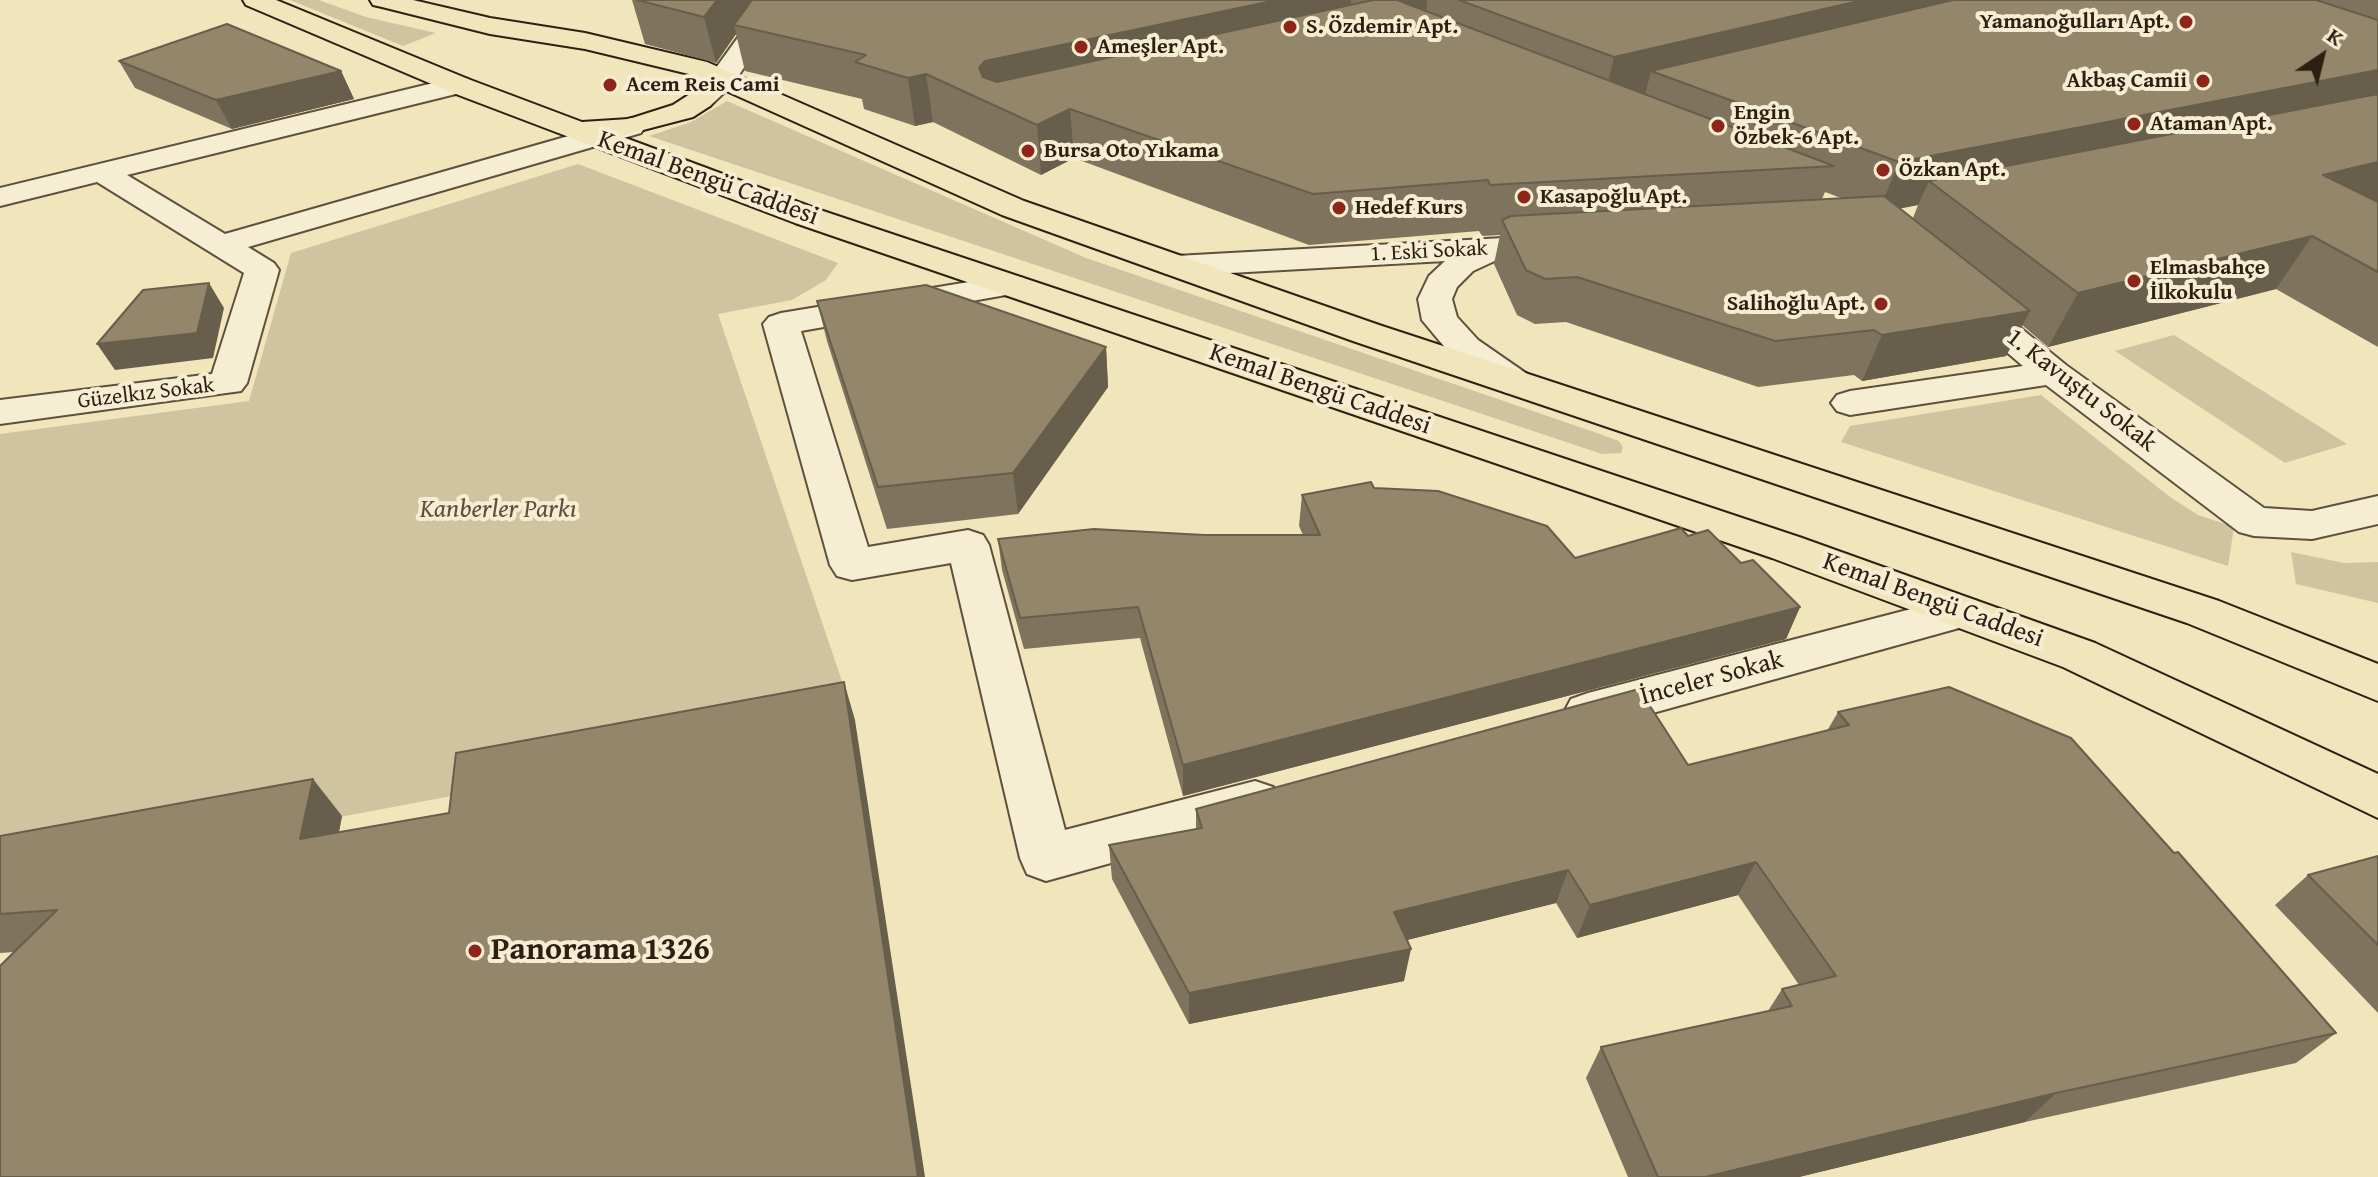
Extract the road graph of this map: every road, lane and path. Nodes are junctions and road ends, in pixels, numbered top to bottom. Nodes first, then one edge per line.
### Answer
1 (255, 0) edge
2 (382, 0) edge
3 (445, 0) edge
4 (777, 0) edge
5 (490, 26) junction
6 (533, 32) junction
7 (424, 49) junction
8 (707, 82) junction
9 (458, 85) junction
10 (554, 122) junction
11 (631, 127) junction
12 (596, 137) junction
13 (103, 173) junction
14 (0, 197) edge
15 (1592, 243) edge
16 (221, 245) junction
17 (1498, 248) junction
18 (1176, 266) junction
19 (1946, 284) edge
20 (1011, 285) junction
21 (2053, 373) junction
22 (1517, 384) junction
23 (1850, 403) dead end
24 (0, 412) edge
25 (2378, 510) edge
26 (1961, 612) junction
27 (2203, 612) junction
28 (2378, 650) edge
29 (2378, 683) edge
30 (1549, 723) edge
31 (1290, 792) edge
32 (2378, 797) edge

1 - 7 main road, Kemal Bengü Caddesi
2 - 5 main road
3 - 6 main road
4 - 8 street
5 - 6 main road
5 - 7 main road
6 - 8 main road
7 - 9 main road, Kemal Bengü Caddesi
8 - 11 main road
8 - 18 main road
9 - 10 main road, Kemal Bengü Caddesi
9 - 13 street
10 - 11 main road
10 - 12 main road, Kemal Bengü Caddesi
11 - 12 street
12 - 16 street
12 - 20 main road, Kemal Bengü Caddesi
13 - 14 street
13 - 16 street, Güzelkız Sokak
15 - 17 street, 1. Eski Sokak
16 - 24 street, Güzelkız Sokak
17 - 18 street, 1. Eski Sokak
17 - 22 street
18 - 22 main road
19 - 21 street, 1. Kavuştu Sokak
20 - 26 main road, Kemal Bengü Caddesi
20 - 31 street
21 - 23 street
21 - 25 street, 1. Kavuştu Sokak
22 - 27 main road
26 - 30 street, İnceler Sokak
26 - 32 main road, Kemal Bengü Caddesi
27 - 28 main road
27 - 29 main road

